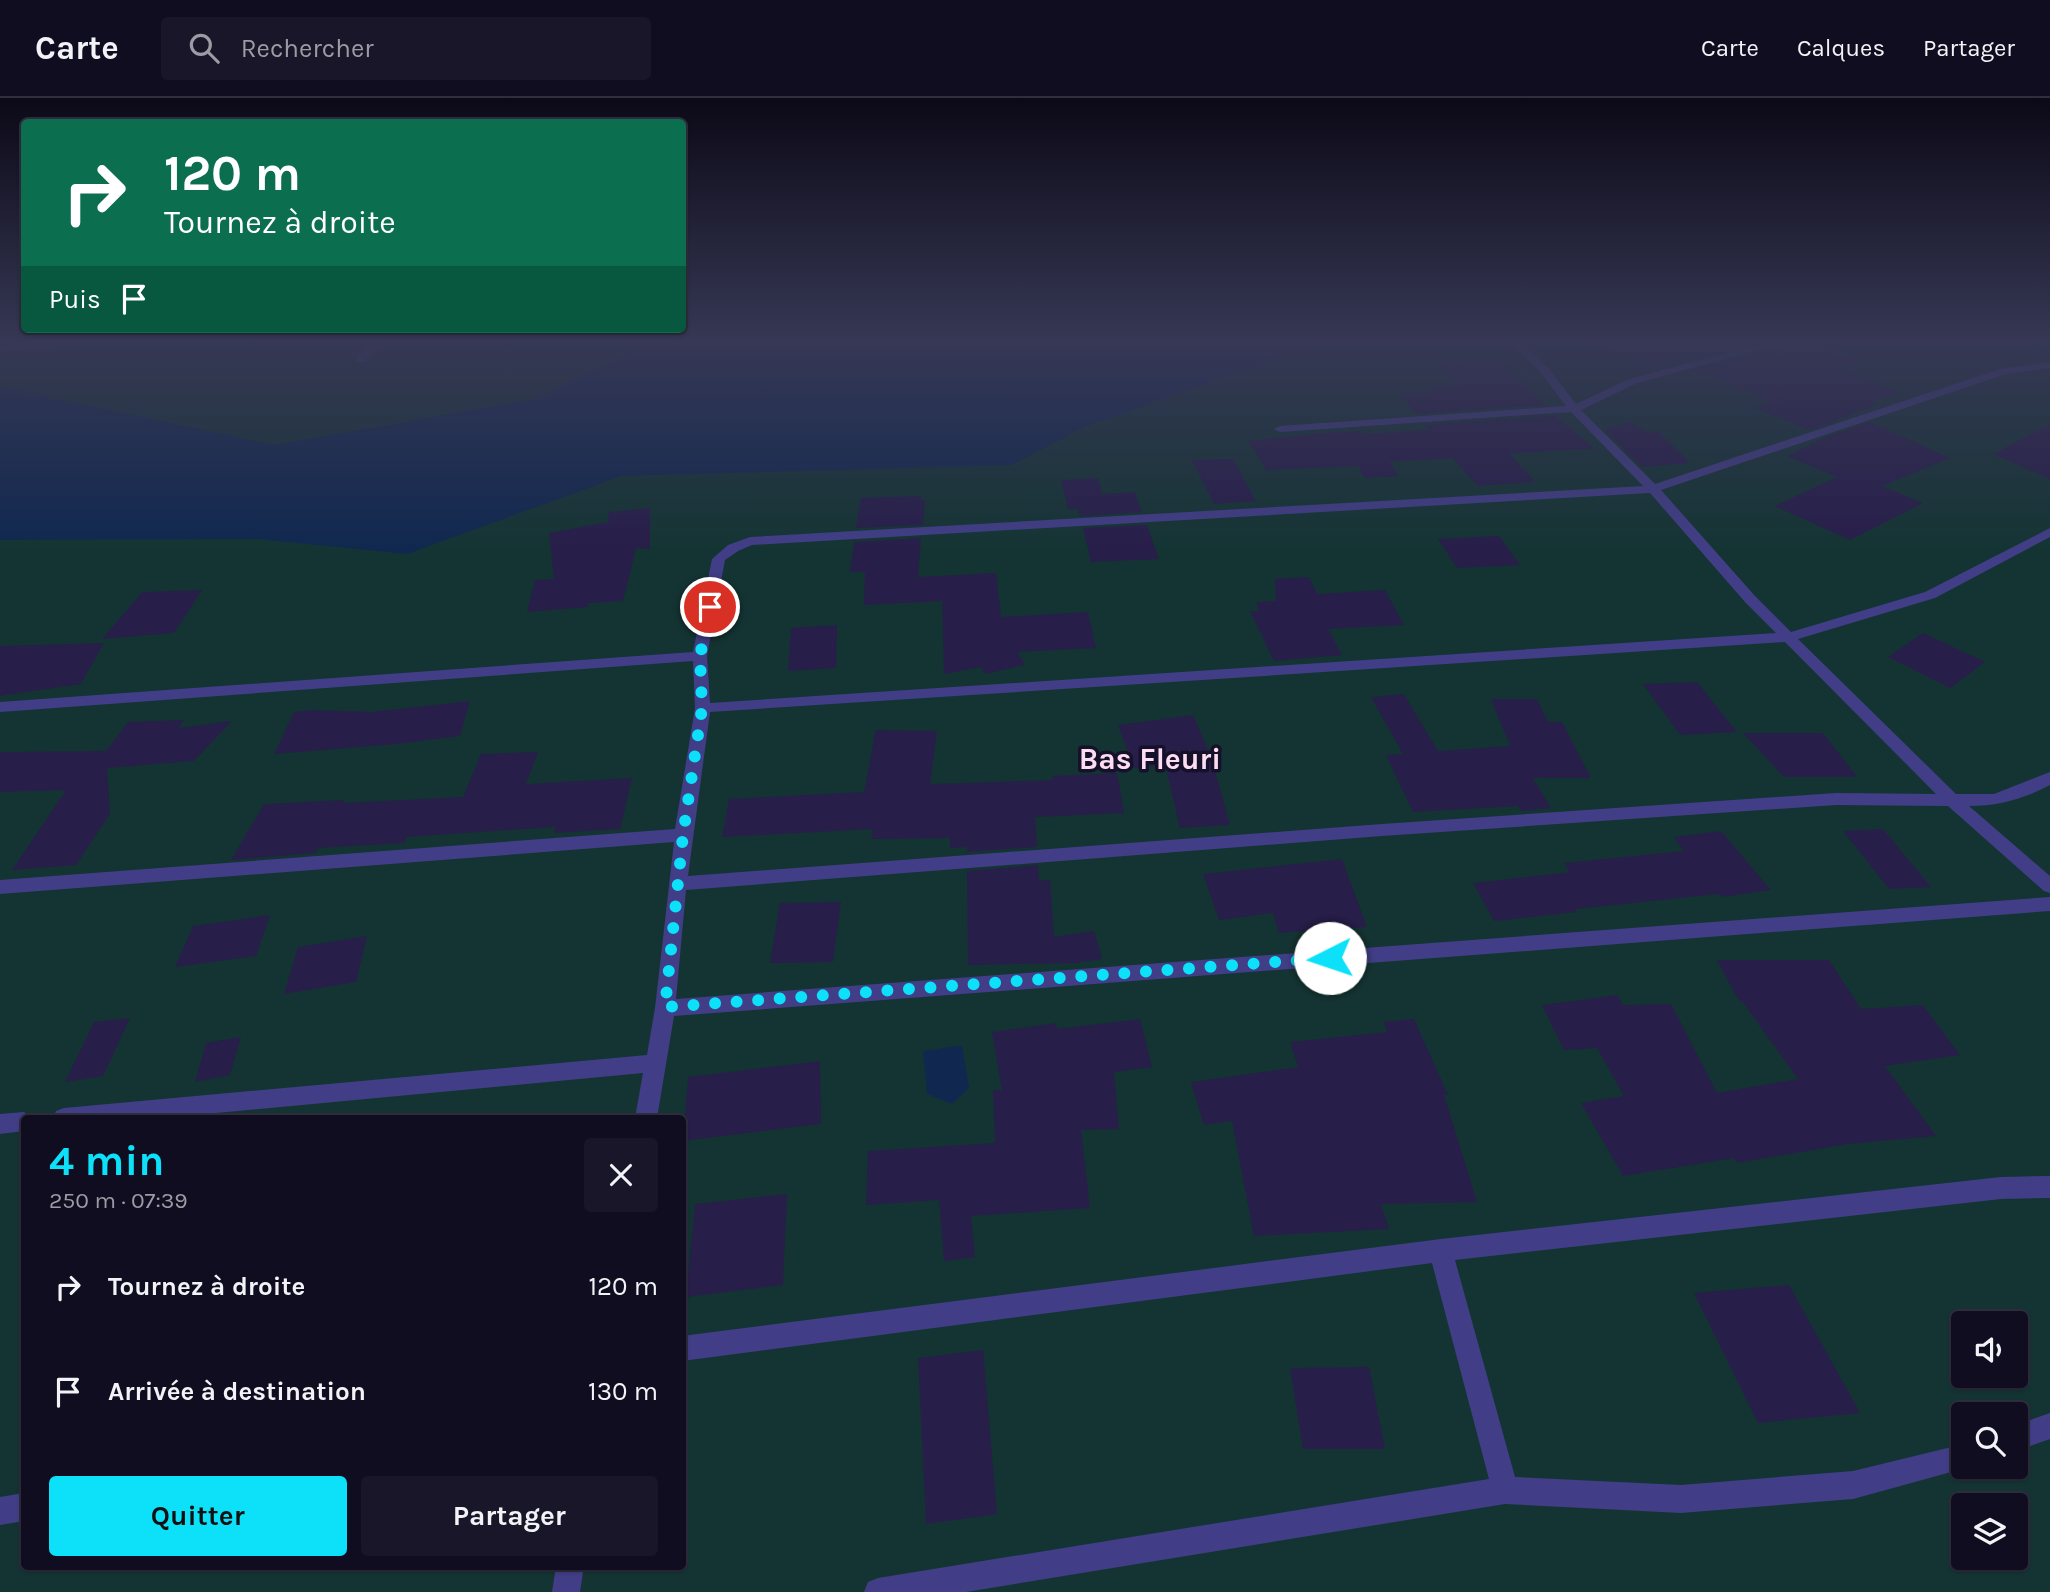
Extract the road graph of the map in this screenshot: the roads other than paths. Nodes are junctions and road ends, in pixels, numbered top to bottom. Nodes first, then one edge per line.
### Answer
1 (1534, 412) edge
2 (1577, 412) edge
3 (1883, 412) edge
4 (1280, 429) dead end
5 (1653, 489) junction
6 (2050, 532) edge
7 (1789, 637) junction
8 (700, 656) junction
9 (0, 707) edge
10 (702, 708) junction
11 (2050, 778) edge
12 (1952, 800) junction
13 (683, 835) junction
14 (677, 884) junction
15 (2050, 886) edge
16 (0, 887) edge
17 (2050, 904) edge
18 (665, 1007) junction
19 (657, 1063) junction
20 (96, 1115) edge
21 (647, 1115) edge
22 (21, 1122) edge
23 (0, 1124) edge
24 (2050, 1187) edge
25 (1441, 1250) junction
26 (686, 1348) edge
27 (2050, 1426) edge
28 (2028, 1434) edge
29 (1951, 1460) edge
30 (1505, 1490) junction
31 (21, 1508) edge
32 (0, 1511) edge
33 (569, 1570) edge
34 (566, 1592) edge
35 (878, 1592) edge

1 - 4 street
2 - 5 street
3 - 5 street
5 - 7 street
5 - 8 street
6 - 7 street
7 - 10 street
7 - 12 street
8 - 9 street
8 - 10 street
10 - 13 street
11 - 12 street
12 - 14 street
12 - 15 street
13 - 14 street
13 - 16 street
14 - 18 street
17 - 18 street
18 - 19 street
19 - 20 street
19 - 21 street
22 - 23 street
24 - 25 street
25 - 26 street
25 - 30 street
27 - 28 street
29 - 30 street
30 - 35 street
31 - 32 street
33 - 34 street

